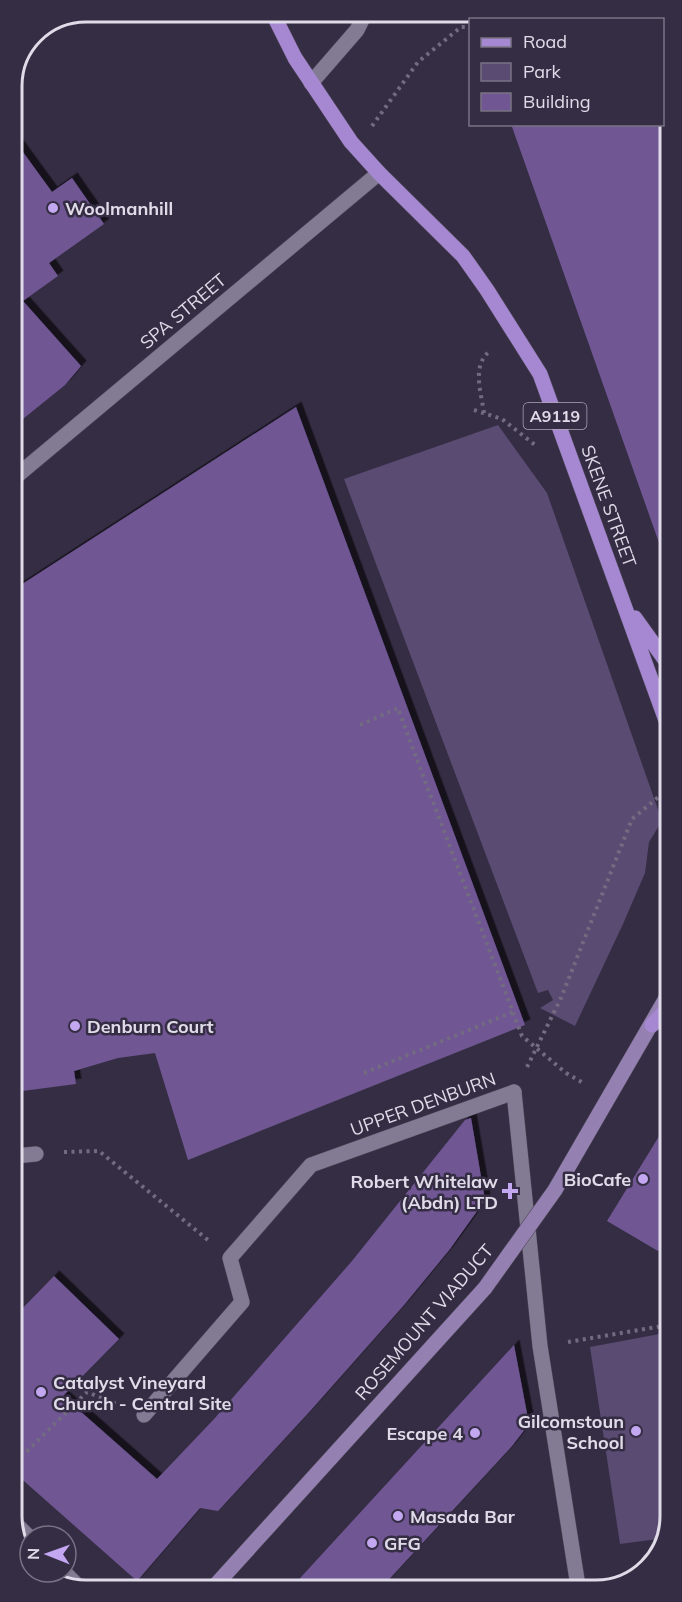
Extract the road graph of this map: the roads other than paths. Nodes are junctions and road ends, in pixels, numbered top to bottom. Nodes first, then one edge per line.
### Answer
1 (277, 22) edge
2 (361, 23) edge
3 (311, 83) junction
4 (379, 172) junction
5 (23, 471) edge
6 (618, 590) junction
7 (660, 653) edge
8 (660, 704) edge
9 (660, 1010) edge
10 (660, 1017) edge
11 (652, 1025) junction
12 (36, 1154) road end
13 (22, 1155) edge
14 (144, 1415) road end
15 (221, 1579) edge
16 (577, 1580) edge

1 - 3 main road, A9119
2 - 3 street
3 - 4 main road, A9119
4 - 5 street, SPA STREET
4 - 6 main road, SKENE STREET / A9119
6 - 7 main road
6 - 8 main road, SKENE STREET / A9119
9 - 11 street, ROSEMOUNT VIADUCT
10 - 11 main road
11 - 15 street, ROSEMOUNT VIADUCT, bridge
12 - 13 street
14 - 16 street, UPPER DENBURN

